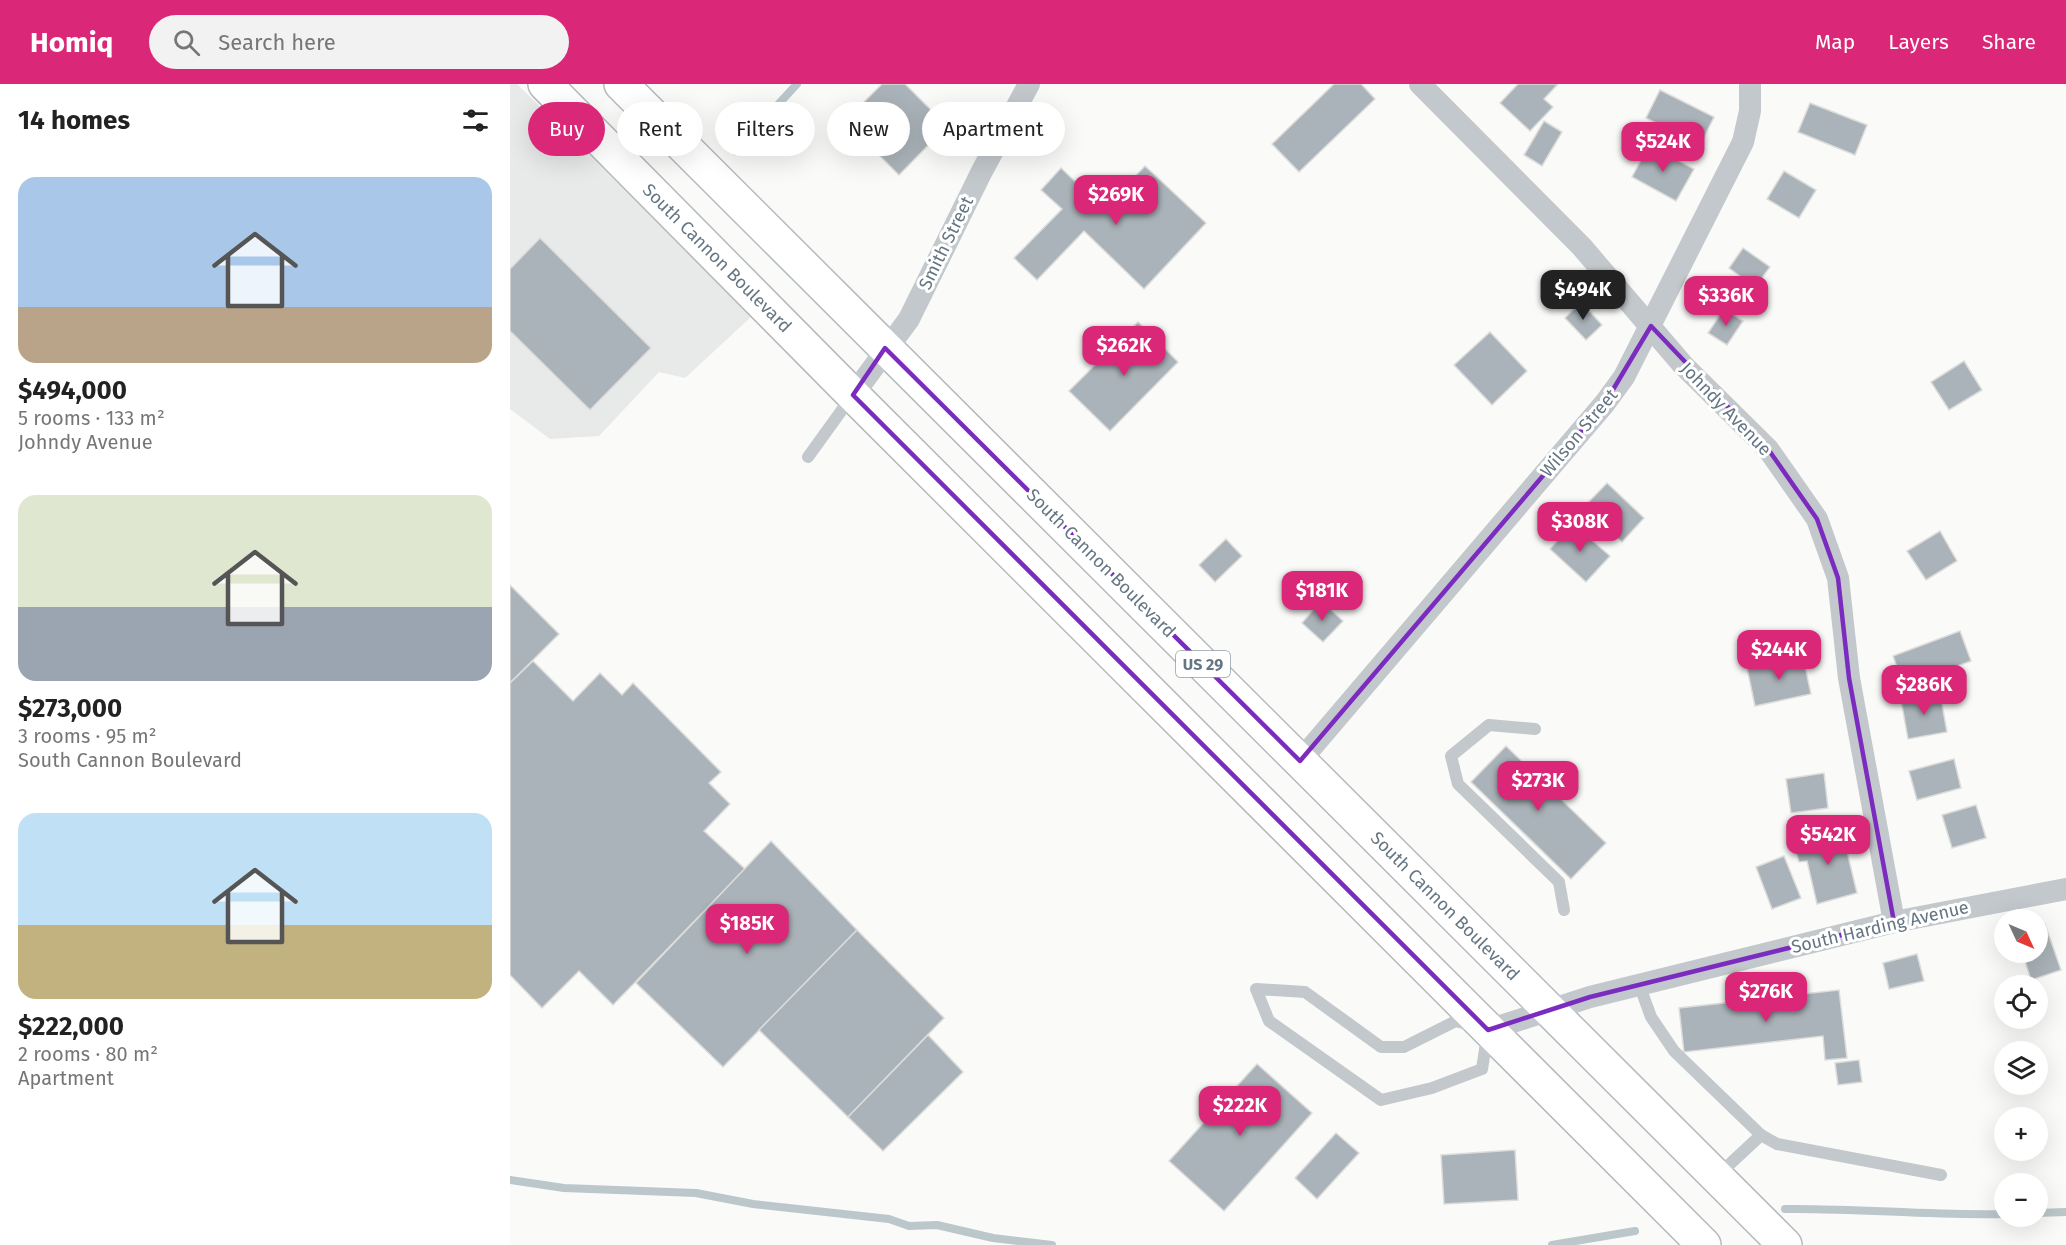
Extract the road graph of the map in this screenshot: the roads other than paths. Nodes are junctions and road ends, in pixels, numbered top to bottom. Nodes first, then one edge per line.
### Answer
1 (544, 84) edge
2 (621, 84) edge
3 (1029, 84) edge
4 (1420, 84) edge
5 (1750, 84) edge
6 (1652, 326) junction
7 (885, 348) junction
8 (852, 395) junction
9 (808, 457) dead end
10 (1535, 729) dead end
11 (1300, 761) junction
12 (2066, 889) edge
13 (1564, 910) dead end
14 (1894, 922) junction
15 (1639, 984) junction
16 (1549, 1011) junction
17 (1488, 1030) junction
18 (1761, 1135) junction
19 (1941, 1175) dead end
20 (1716, 1176) junction
21 (1704, 1245) edge
22 (1785, 1245) edge

1 - 8 main road, South Cannon Boulevard
2 - 7 main road, South Cannon Boulevard / US 29
3 - 7 street, Smith Street
4 - 6 street, Johndy Avenue
5 - 6 street, Wilson Street
6 - 11 street, Wilson Street
6 - 14 street, Johndy Avenue
7 - 8 street, Smith Street
7 - 11 main road, South Cannon Boulevard / US 29
8 - 9 lane
8 - 17 main road, South Cannon Boulevard
10 - 13 lane
11 - 16 main road, South Cannon Boulevard / US 29
12 - 14 street, South Harding Avenue
14 - 15 street, South Harding Avenue
15 - 16 street, South Harding Avenue
15 - 18 lane
16 - 17 street, South Harding Avenue
16 - 20 main road, South Cannon Boulevard / US 29
17 - 17 lane
17 - 21 main road, South Cannon Boulevard
18 - 19 lane
18 - 20 lane
20 - 22 main road, South Cannon Boulevard / US 29

